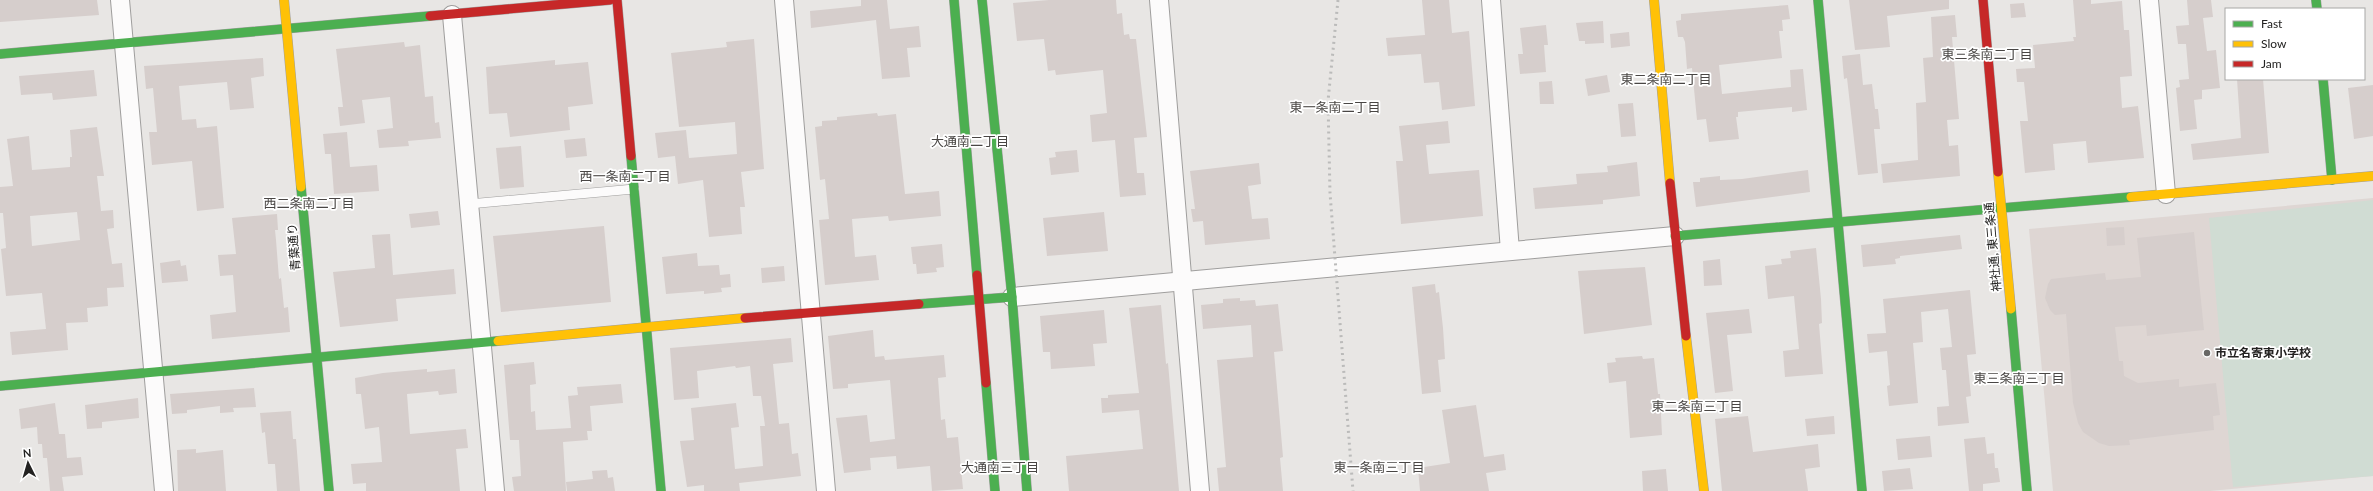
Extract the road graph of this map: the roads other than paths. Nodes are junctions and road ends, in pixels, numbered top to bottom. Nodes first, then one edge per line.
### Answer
1 (120, 0) edge
2 (284, 0) edge
3 (610, 0) edge
4 (617, 0) edge
5 (784, 0) edge
6 (954, 0) edge
7 (982, 0) edge
8 (1159, 0) edge
9 (1491, 0) edge
10 (1654, 0) edge
11 (1818, 0) edge
12 (1983, 0) edge
13 (2149, 0) edge
14 (452, 15) junction
15 (286, 29) junction
16 (124, 44) junction
17 (0, 54) edge
18 (2323, 80) edge
19 (2373, 176) edge
20 (2332, 180) junction
21 (634, 189) junction
22 (2166, 194) junction
23 (468, 204) junction
24 (2001, 208) junction
25 (1839, 223) junction
26 (1675, 236) junction
27 (1510, 251) junction
28 (1182, 281) junction
29 (1012, 297) junction
30 (979, 300) junction
31 (810, 312) junction
32 (647, 327) junction
33 (481, 343) junction
34 (317, 358) junction
35 (154, 373) junction
36 (0, 386) edge
37 (164, 491) edge
38 (329, 491) edge
39 (495, 491) edge
40 (661, 491) edge
41 (826, 491) edge
42 (995, 491) edge
43 (1027, 491) edge
44 (1200, 491) edge
45 (1704, 491) edge
46 (1862, 491) edge
47 (2027, 491) edge

1 - 16 street
2 - 15 street, 青葉通り
3 - 14 street
4 - 21 street
5 - 31 street
6 - 30 street
7 - 29 street
8 - 28 street
9 - 27 street
10 - 26 street
11 - 25 street
12 - 24 street, 神社通, 東三条通
13 - 22 street
14 - 15 street
14 - 23 street
15 - 16 street
15 - 34 street, 青葉通り
16 - 17 street
16 - 35 street
18 - 20 street
19 - 20 street
20 - 22 street
21 - 23 lane
21 - 32 street
22 - 24 street
23 - 33 street
24 - 25 street
24 - 47 street, 神社通, 東三条通
25 - 26 street
25 - 46 street
26 - 27 street
26 - 45 street
27 - 28 street
28 - 29 street
28 - 44 street
29 - 30 street
29 - 43 street
30 - 31 street
30 - 42 street
31 - 32 street
31 - 41 street
32 - 33 street
32 - 40 street
33 - 34 street
33 - 39 street
34 - 35 street
34 - 38 street, 青葉通り
35 - 36 street
35 - 37 street

